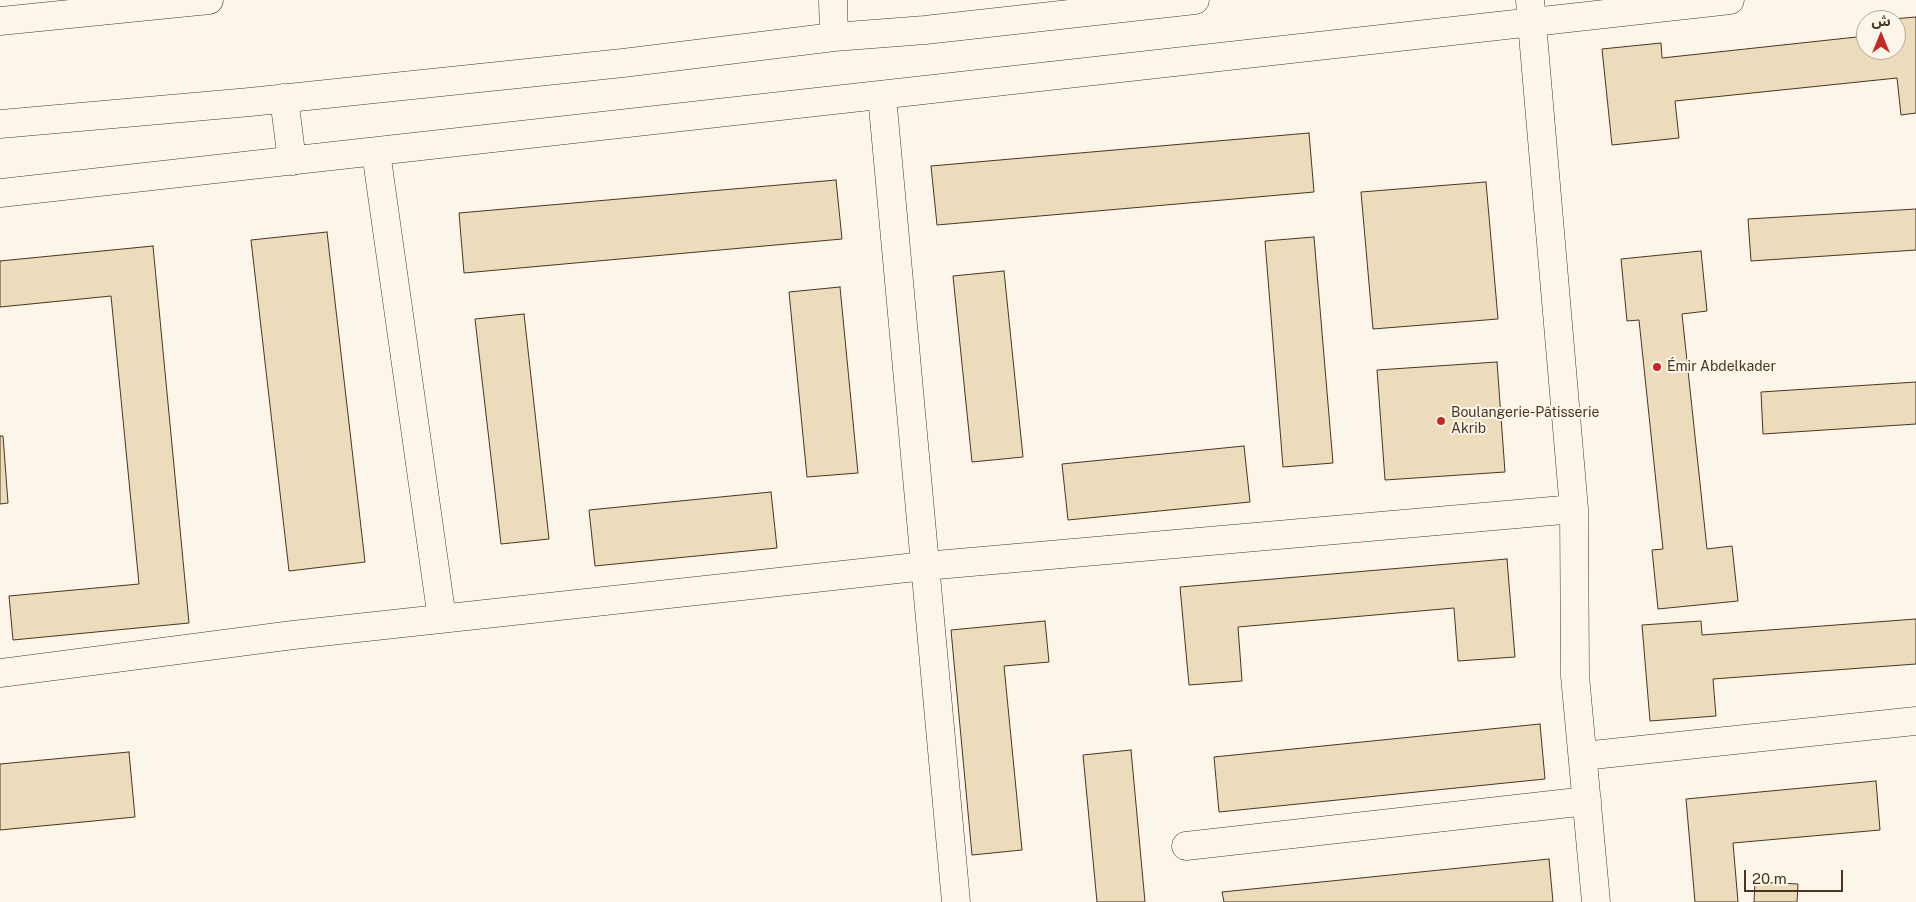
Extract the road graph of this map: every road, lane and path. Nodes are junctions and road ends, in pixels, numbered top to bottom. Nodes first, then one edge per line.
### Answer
1 (209, 0) edge
2 (833, 0) edge
3 (1195, 0) edge
4 (1730, 0) edge
5 (133, 4) edge
6 (1532, 11) edge
7 (0, 21) edge
8 (834, 37) junction
9 (882, 96) junction
10 (284, 98) junction
11 (0, 124) edge
12 (376, 152) junction
13 (292, 161) junction
14 (0, 193) edge
15 (1574, 509) junction
16 (925, 566) junction
17 (442, 618) junction
18 (0, 673) edge
19 (1916, 721) edge
20 (1582, 756) junction
21 (1587, 801) junction
22 (1186, 846) dead end
23 (956, 902) edge
24 (1596, 902) edge

1 - 5 street
2 - 8 street
3 - 8 street
4 - 6 street
5 - 7 street
6 - 9 street
6 - 15 street
8 - 10 street
9 - 12 street
9 - 16 street
10 - 11 street
10 - 13 street
12 - 13 street
12 - 17 street
13 - 14 street
15 - 16 street
15 - 20 street
16 - 17 street
16 - 23 street
17 - 18 street
19 - 20 street
20 - 21 street
21 - 22 street
21 - 24 street

